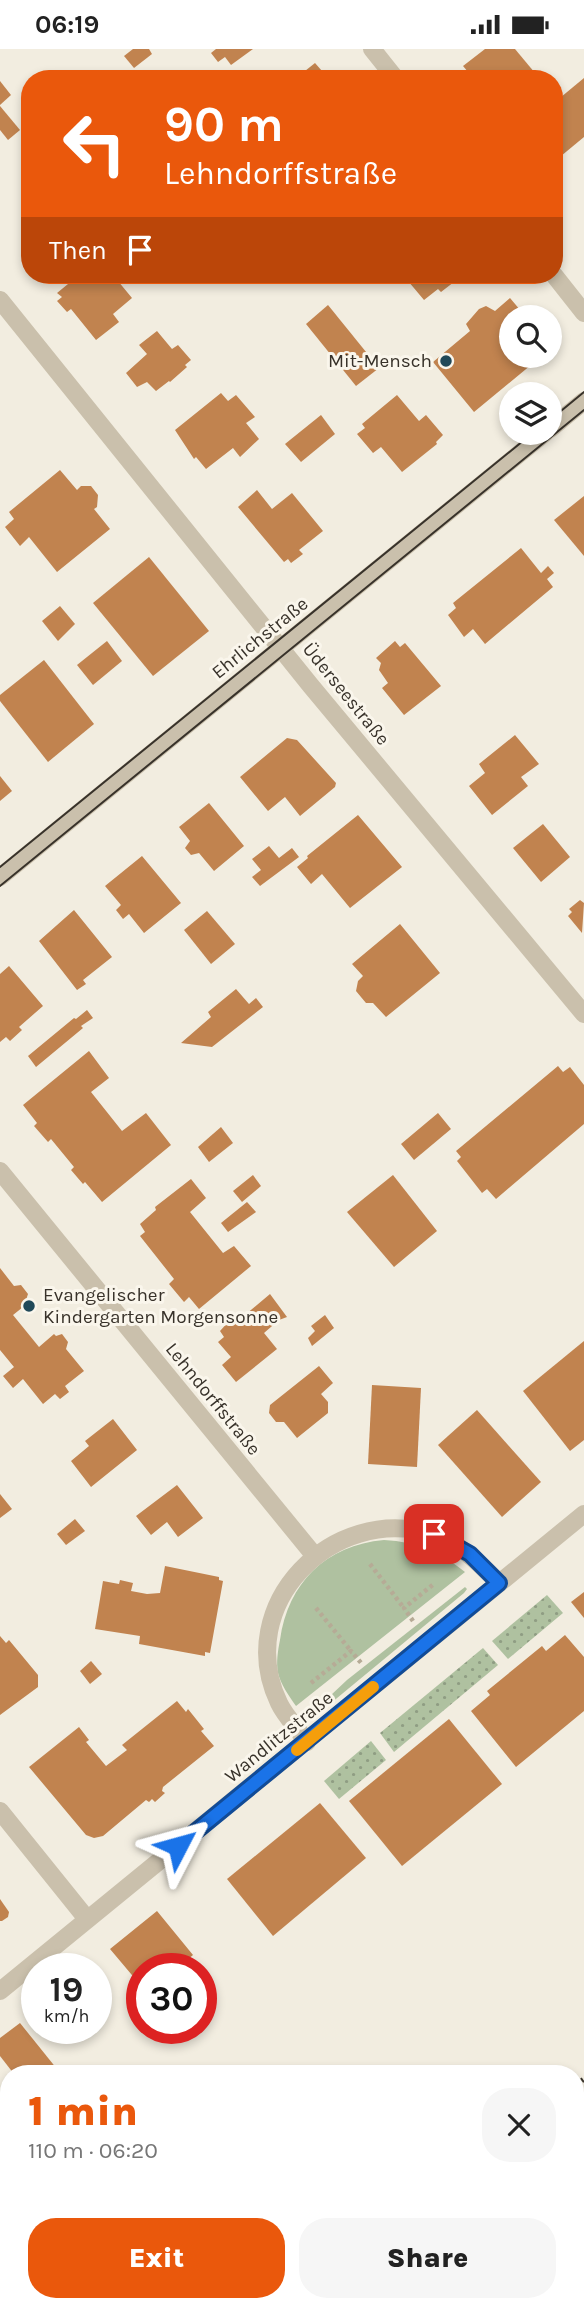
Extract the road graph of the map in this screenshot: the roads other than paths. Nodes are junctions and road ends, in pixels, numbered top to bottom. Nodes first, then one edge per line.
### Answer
1 (372, 49) edge
2 (389, 70) edge
3 (561, 284) edge
4 (0, 300) edge
5 (584, 313) edge
6 (584, 401) edge
7 (562, 419) edge
8 (531, 445) edge
9 (282, 647) junction
10 (0, 877) edge
11 (584, 1014) edge
12 (0, 1171) edge
13 (584, 1514) edge
14 (314, 1555) junction
15 (499, 1583) junction
16 (307, 1742) junction
17 (0, 1811) edge
18 (88, 1919) junction
19 (0, 1991) edge

1 - 2 street
3 - 5 street
4 - 9 street, Üderseestraße
6 - 7 street, Ehrlichstraße
8 - 9 street, Ehrlichstraße
9 - 10 street, Ehrlichstraße
9 - 11 street, Üderseestraße
12 - 14 street, Lehndorffstraße
13 - 15 street, Wandlitzstraße
14 - 15 street
14 - 16 street
15 - 16 street, Wandlitzstraße
16 - 18 street, Wandlitzstraße
17 - 18 street
18 - 19 street, Wandlitzstraße

